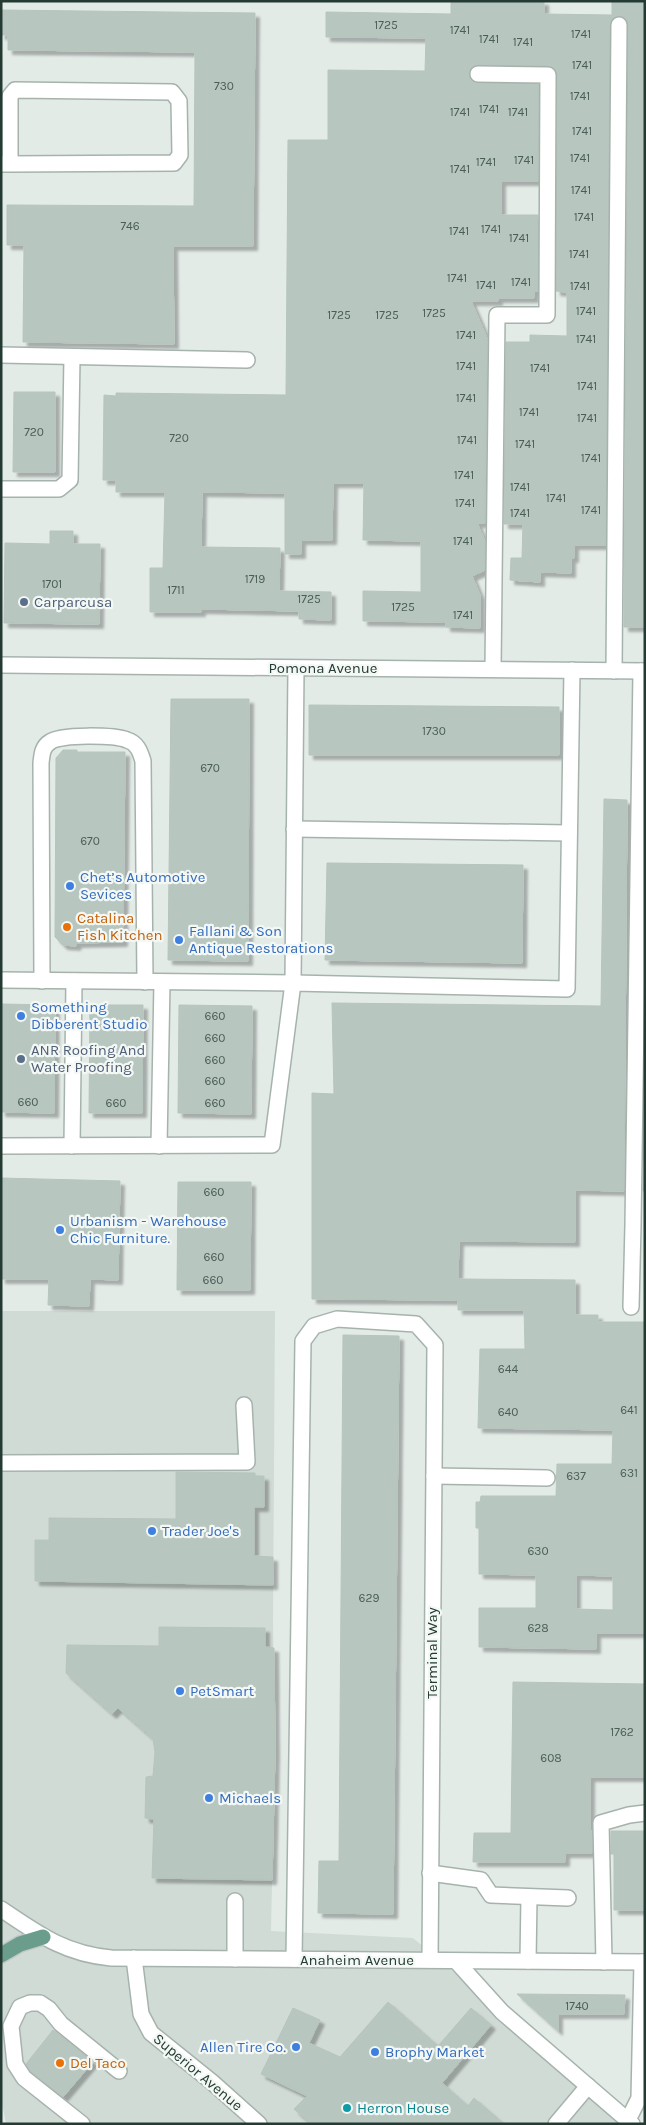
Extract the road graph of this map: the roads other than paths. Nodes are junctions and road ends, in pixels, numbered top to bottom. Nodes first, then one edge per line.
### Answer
1 (619, 25) dead end
2 (478, 74) dead end
3 (5, 164) edge
4 (1, 356) edge
5 (72, 357) junction
6 (247, 360) dead end
7 (1, 489) edge
8 (1, 665) edge
9 (296, 668) junction
10 (493, 669) junction
11 (572, 670) junction
12 (614, 671) junction
13 (643, 671) edge
14 (294, 829) junction
15 (569, 833) junction
16 (642, 865) edge
17 (1, 980) edge
18 (42, 981) junction
19 (74, 981) junction
20 (145, 982) junction
21 (162, 982) junction
22 (293, 983) junction
23 (1, 1146) edge
24 (72, 1146) junction
25 (159, 1146) junction
26 (639, 1225) edge
27 (630, 1307) dead end
28 (244, 1405) dead end
29 (1, 1463) edge
30 (434, 1476) junction
31 (547, 1478) dead end
32 (645, 1813) edge
33 (430, 1873) junction
34 (529, 1897) junction
35 (568, 1898) dead end
36 (235, 1901) dead end
37 (1, 1909) edge
38 (43, 1938) junction
39 (1, 1955) edge
40 (134, 1958) junction
41 (235, 1959) junction
42 (294, 1959) junction
43 (430, 1960) junction
44 (456, 1961) junction
45 (528, 1961) junction
46 (604, 1962) junction
47 (643, 1962) edge
48 (119, 2070) dead end
49 (588, 2086) junction
50 (250, 2121) edge
51 (630, 2122) edge
52 (82, 2124) edge
53 (556, 2124) edge

1 - 12 street
2 - 10 street
3 - 3 street
4 - 5 street
5 - 6 street
5 - 7 street
8 - 9 street, Pomona Avenue
9 - 10 street, Pomona Avenue
9 - 14 street
10 - 11 street, Pomona Avenue
11 - 12 street, Pomona Avenue
11 - 15 street
12 - 13 street, Pomona Avenue
13 - 16 street
14 - 15 street
14 - 22 street
15 - 22 street
16 - 26 street
17 - 18 street
18 - 19 street
18 - 20 street
19 - 20 street
19 - 24 street
20 - 21 street
21 - 22 street
21 - 25 street
22 - 25 street
23 - 24 street
24 - 25 street
26 - 27 street
28 - 29 street
30 - 31 street
30 - 33 street, Terminal Way
30 - 42 street, Terminal Way
32 - 46 street
33 - 34 street
33 - 43 street, Terminal Way
34 - 35 street
34 - 45 street
36 - 41 street
37 - 38 street
38 - 39 main road
38 - 40 street, Anaheim Avenue
40 - 41 street, Anaheim Avenue
40 - 50 street, Superior Avenue
41 - 42 street, Anaheim Avenue
42 - 43 street, Anaheim Avenue
43 - 44 street, Anaheim Avenue
44 - 45 street, Anaheim Avenue
44 - 49 street
45 - 46 street, Anaheim Avenue
46 - 47 street, Anaheim Avenue
47 - 51 street
48 - 52 street
49 - 51 street
49 - 53 street

